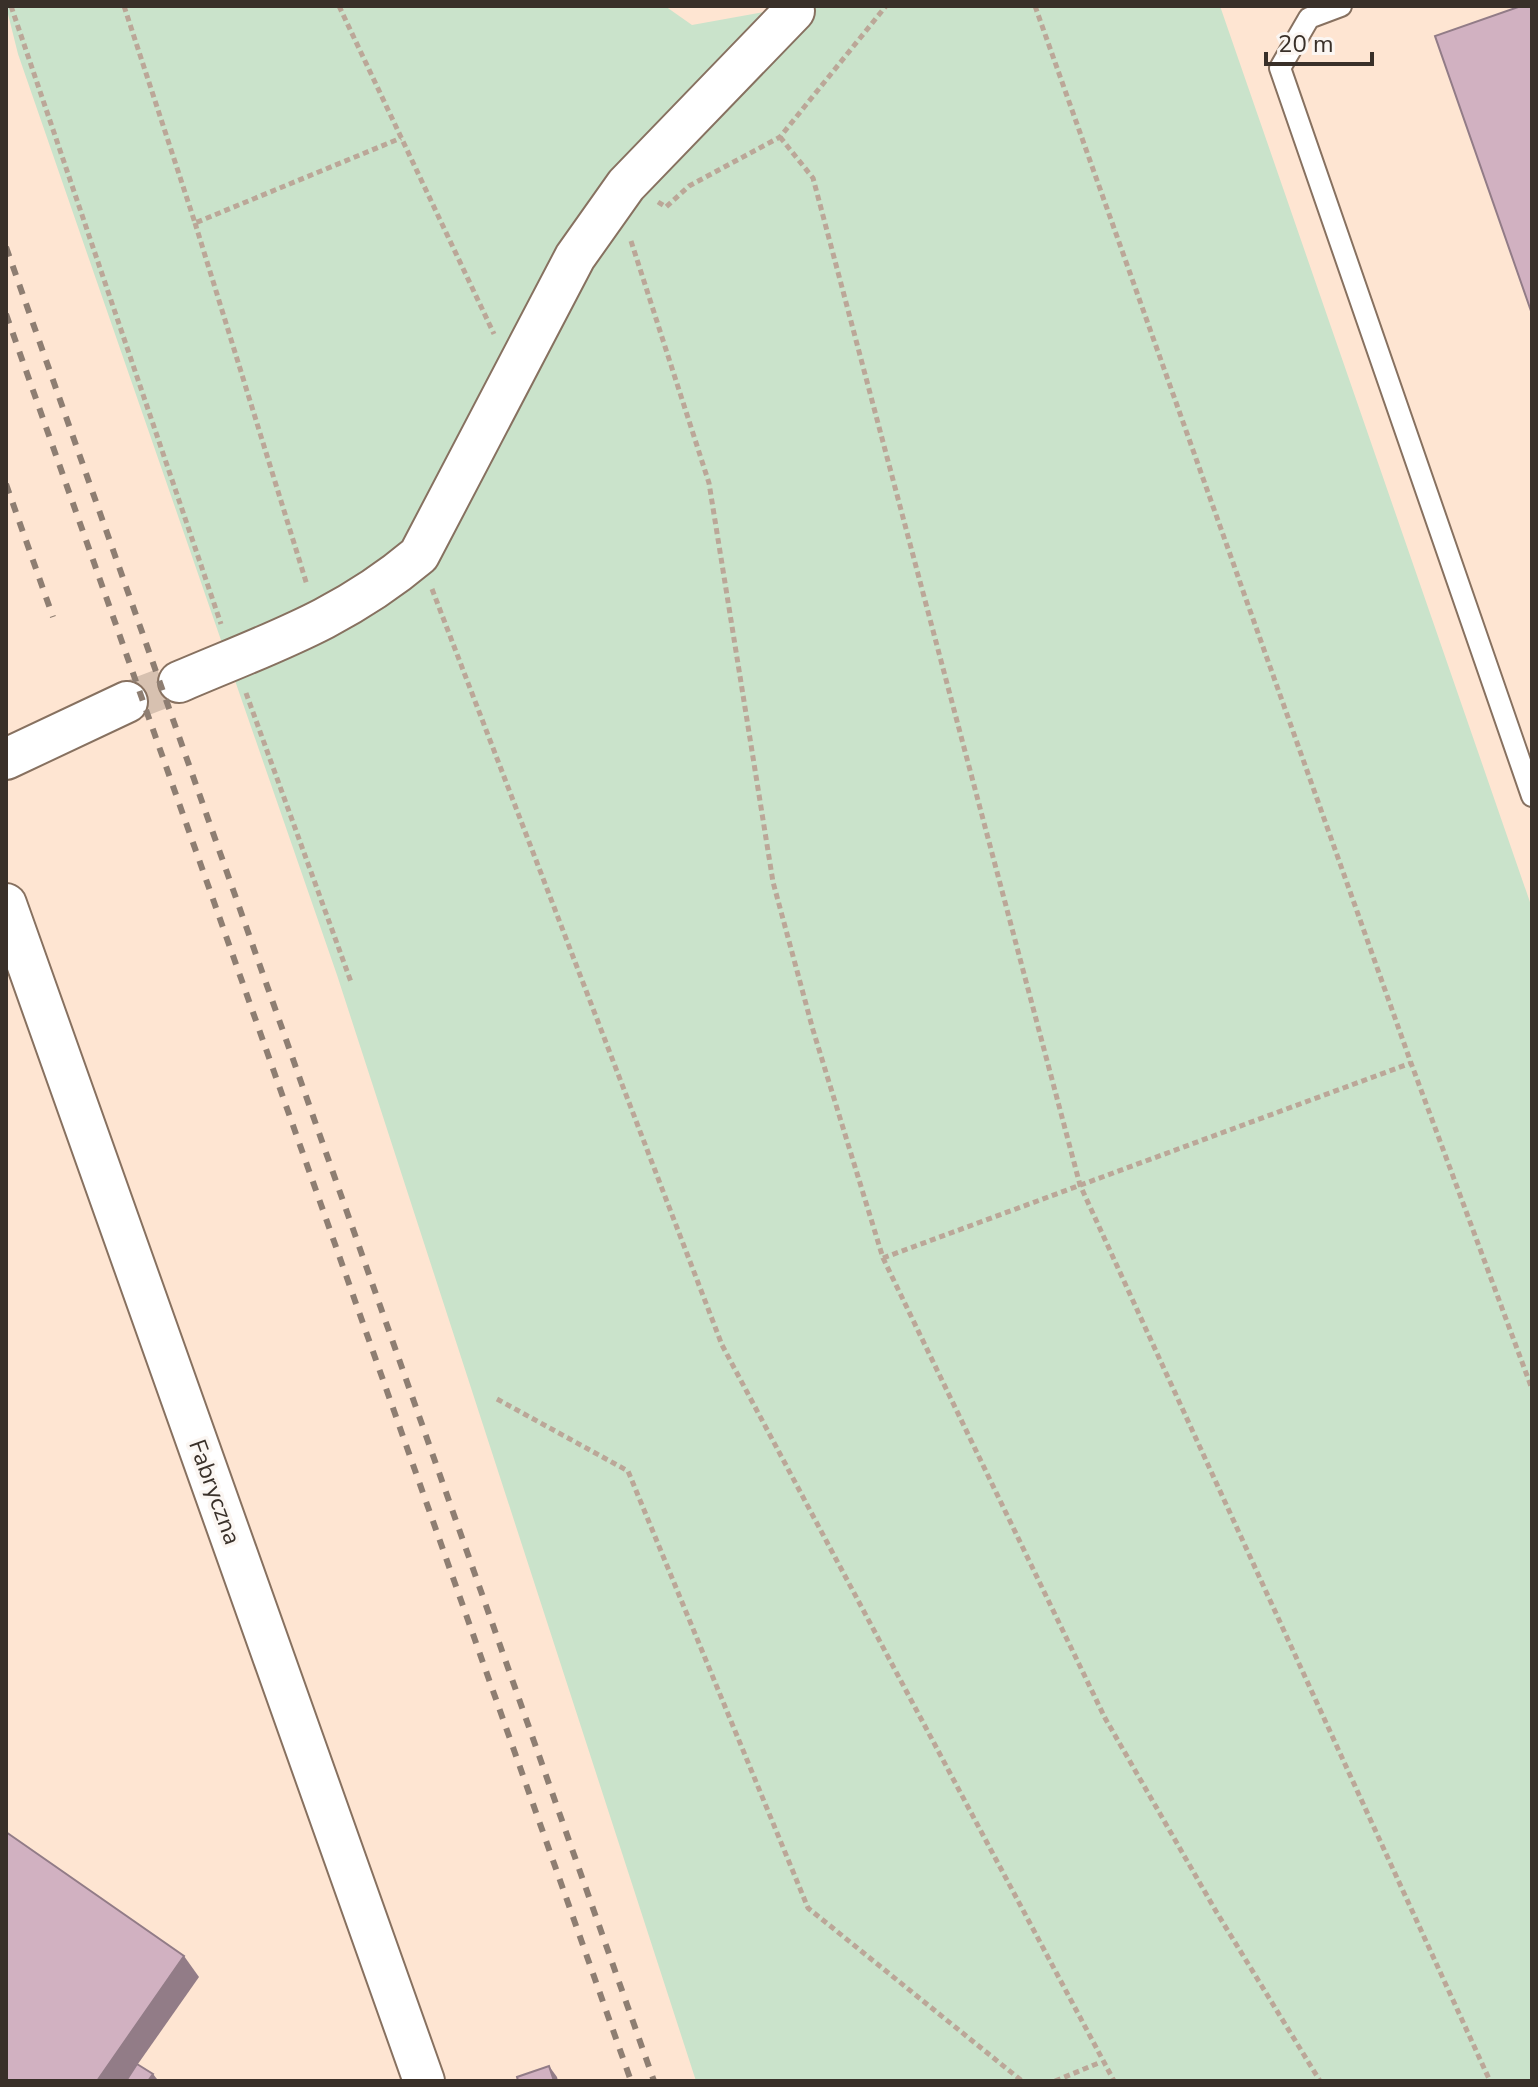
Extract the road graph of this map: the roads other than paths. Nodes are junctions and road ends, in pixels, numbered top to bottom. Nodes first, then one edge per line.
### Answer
1 (1341, 6) edge
2 (794, 11) dead end
3 (179, 682) tunnel mouth
4 (127, 702) tunnel mouth
5 (6, 759) edge
6 (1532, 796) edge
7 (6, 904) edge
8 (424, 2081) edge

1 - 6 lane
2 - 3 street
4 - 5 street
7 - 8 street, Fabryczna

